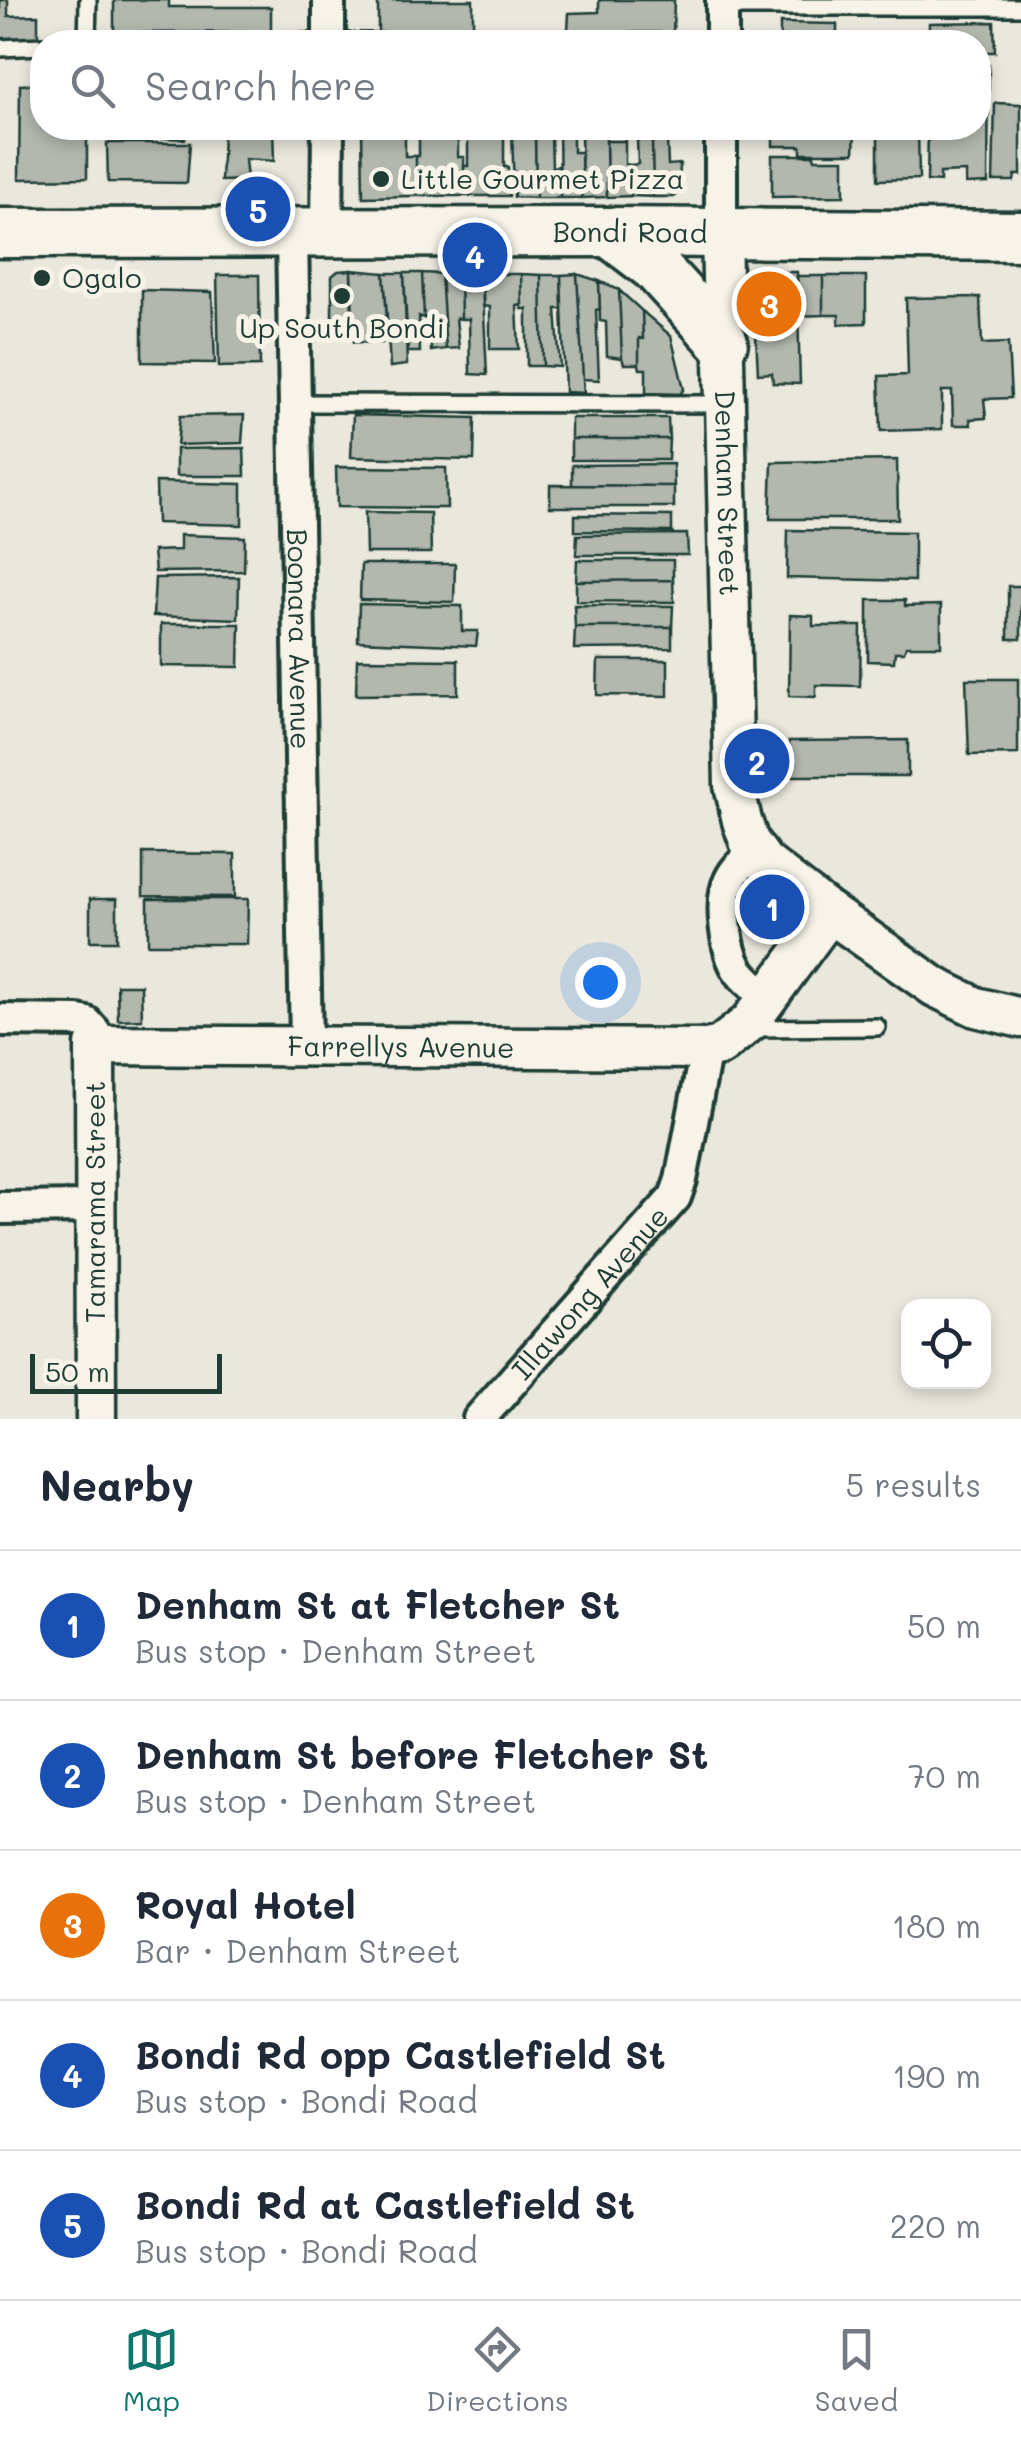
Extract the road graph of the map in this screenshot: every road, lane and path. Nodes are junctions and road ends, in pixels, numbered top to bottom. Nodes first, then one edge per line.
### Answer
1 (88, 0) edge
2 (329, 0) edge
3 (722, 3) edge
4 (949, 4) edge
5 (1021, 7) edge
6 (87, 30) edge
7 (330, 30) edge
8 (722, 30) edge
9 (30, 47) edge
10 (0, 48) edge
11 (326, 140) edge
12 (721, 140) edge
13 (610, 232) junction
14 (0, 233) edge
15 (721, 233) junction
16 (310, 234) junction
17 (1021, 236) edge
18 (724, 342) junction
19 (294, 403) junction
20 (725, 404) junction
21 (756, 852) junction
22 (830, 913) junction
23 (768, 998) junction
24 (1021, 1018) edge
25 (0, 1020) edge
26 (877, 1027) dead end
27 (744, 1028) junction
28 (95, 1045) junction
29 (306, 1046) junction
30 (706, 1049) junction
31 (94, 1207) junction
32 (0, 1208) edge
33 (96, 1419) edge
34 (480, 1419) edge

1 - 6 lane
2 - 7 street
3 - 4 lane
3 - 8 street
4 - 5 lane
9 - 10 lane
11 - 16 street, Boonara Avenue
12 - 15 street, Denham Street
13 - 15 main road, Bondi Road
13 - 16 main road, Bondi Road
13 - 18 main road
14 - 16 main road, Bondi Road
15 - 17 main road, Bondi Road
15 - 18 street, Denham Street
16 - 19 street, Boonara Avenue
18 - 20 street, Denham Street
19 - 20 lane
19 - 29 street, Boonara Avenue
20 - 21 street, Denham Street
21 - 22 street, Denham Street
21 - 23 street
22 - 23 street
22 - 24 street, Denham Street
23 - 27 street
25 - 28 street
26 - 27 lane
27 - 30 street
28 - 29 street, Farrellys Avenue
28 - 31 street, Tamarama Street
29 - 30 street, Farrellys Avenue
30 - 34 street, Illawong Avenue
31 - 32 street
31 - 33 street, Tamarama Street

